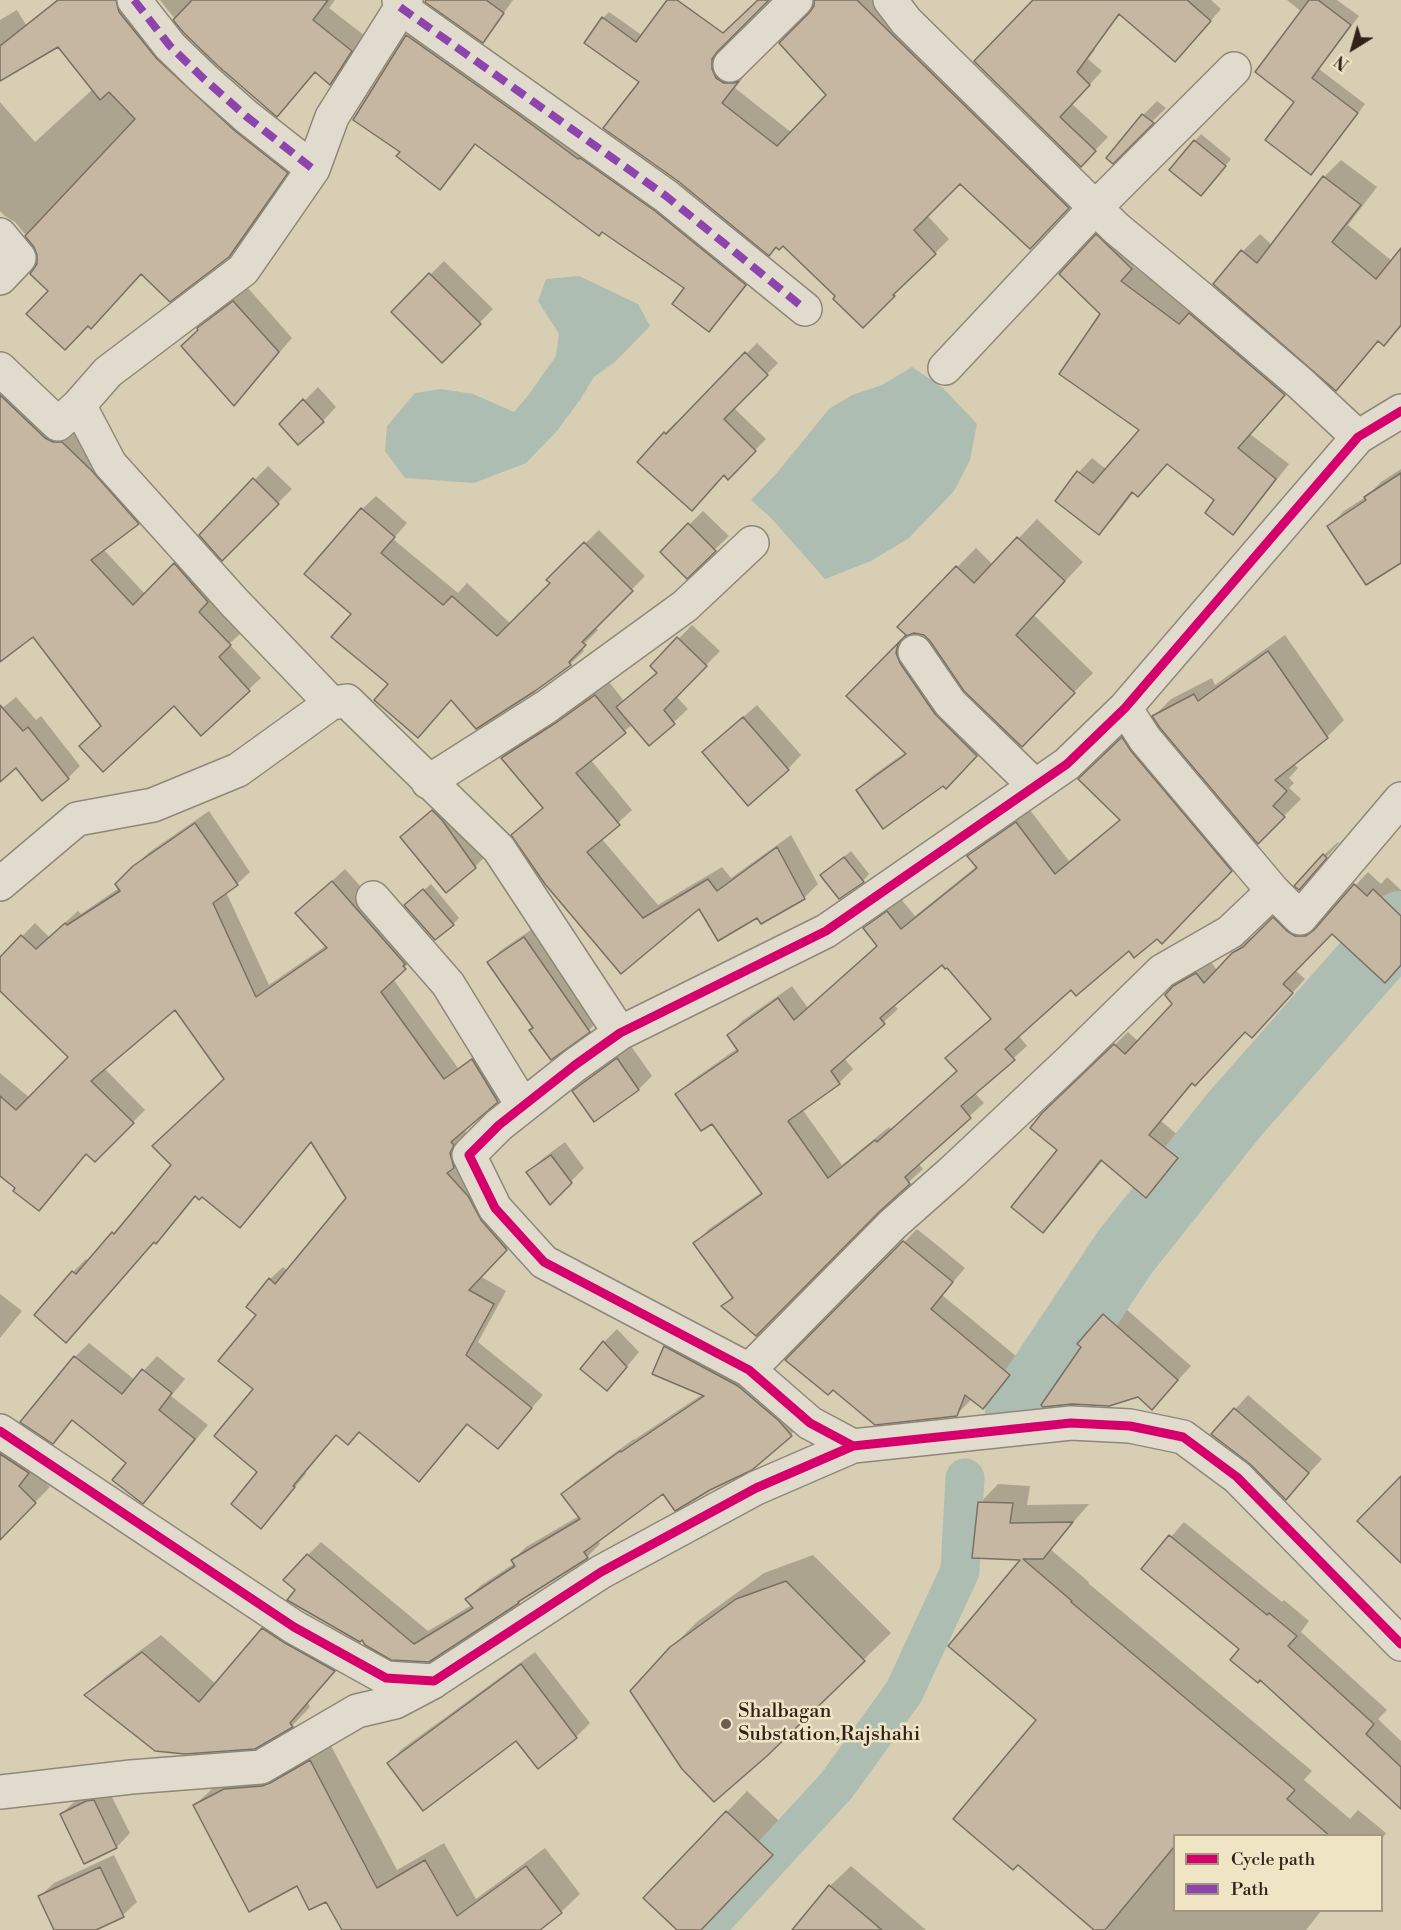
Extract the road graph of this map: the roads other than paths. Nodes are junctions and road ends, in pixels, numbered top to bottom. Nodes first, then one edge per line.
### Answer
1 (134, 0) edge
2 (796, 0) edge
3 (890, 0) edge
4 (402, 2) edge
5 (730, 65) dead end
6 (1234, 69) dead end
7 (313, 169) junction
8 (1095, 208) junction
9 (0, 236) edge
10 (0, 278) edge
11 (805, 309) dead end
12 (945, 368) dead end
13 (0, 369) edge
14 (79, 405) junction
15 (1401, 411) edge
16 (1358, 437) junction
17 (752, 543) dead end
18 (915, 651) dead end
19 (331, 703) junction
20 (1125, 708) junction
21 (429, 782) junction
22 (1035, 786) junction
23 (1401, 800) edge
24 (2, 878) edge
25 (1273, 891) junction
26 (373, 898) dead end
27 (620, 1034) junction
28 (523, 1106) junction
29 (749, 1370) junction
30 (0, 1431) edge
31 (853, 1446) junction
32 (1401, 1644) edge
33 (434, 1682) junction
34 (0, 1792) edge

1 - 7 street
2 - 5 street
3 - 8 street
4 - 7 street
4 - 11 street
6 - 8 street
7 - 14 street
8 - 12 street
8 - 16 street
9 - 10 street
13 - 14 street
14 - 19 street
15 - 16 street
16 - 20 street
17 - 21 street
18 - 22 street
19 - 21 street
19 - 24 street
20 - 22 street
20 - 25 street
21 - 27 street
22 - 27 street
23 - 25 street
25 - 29 street
26 - 28 street
27 - 28 street
28 - 29 street
29 - 31 street
30 - 33 street
31 - 32 street
31 - 33 street
33 - 34 street

